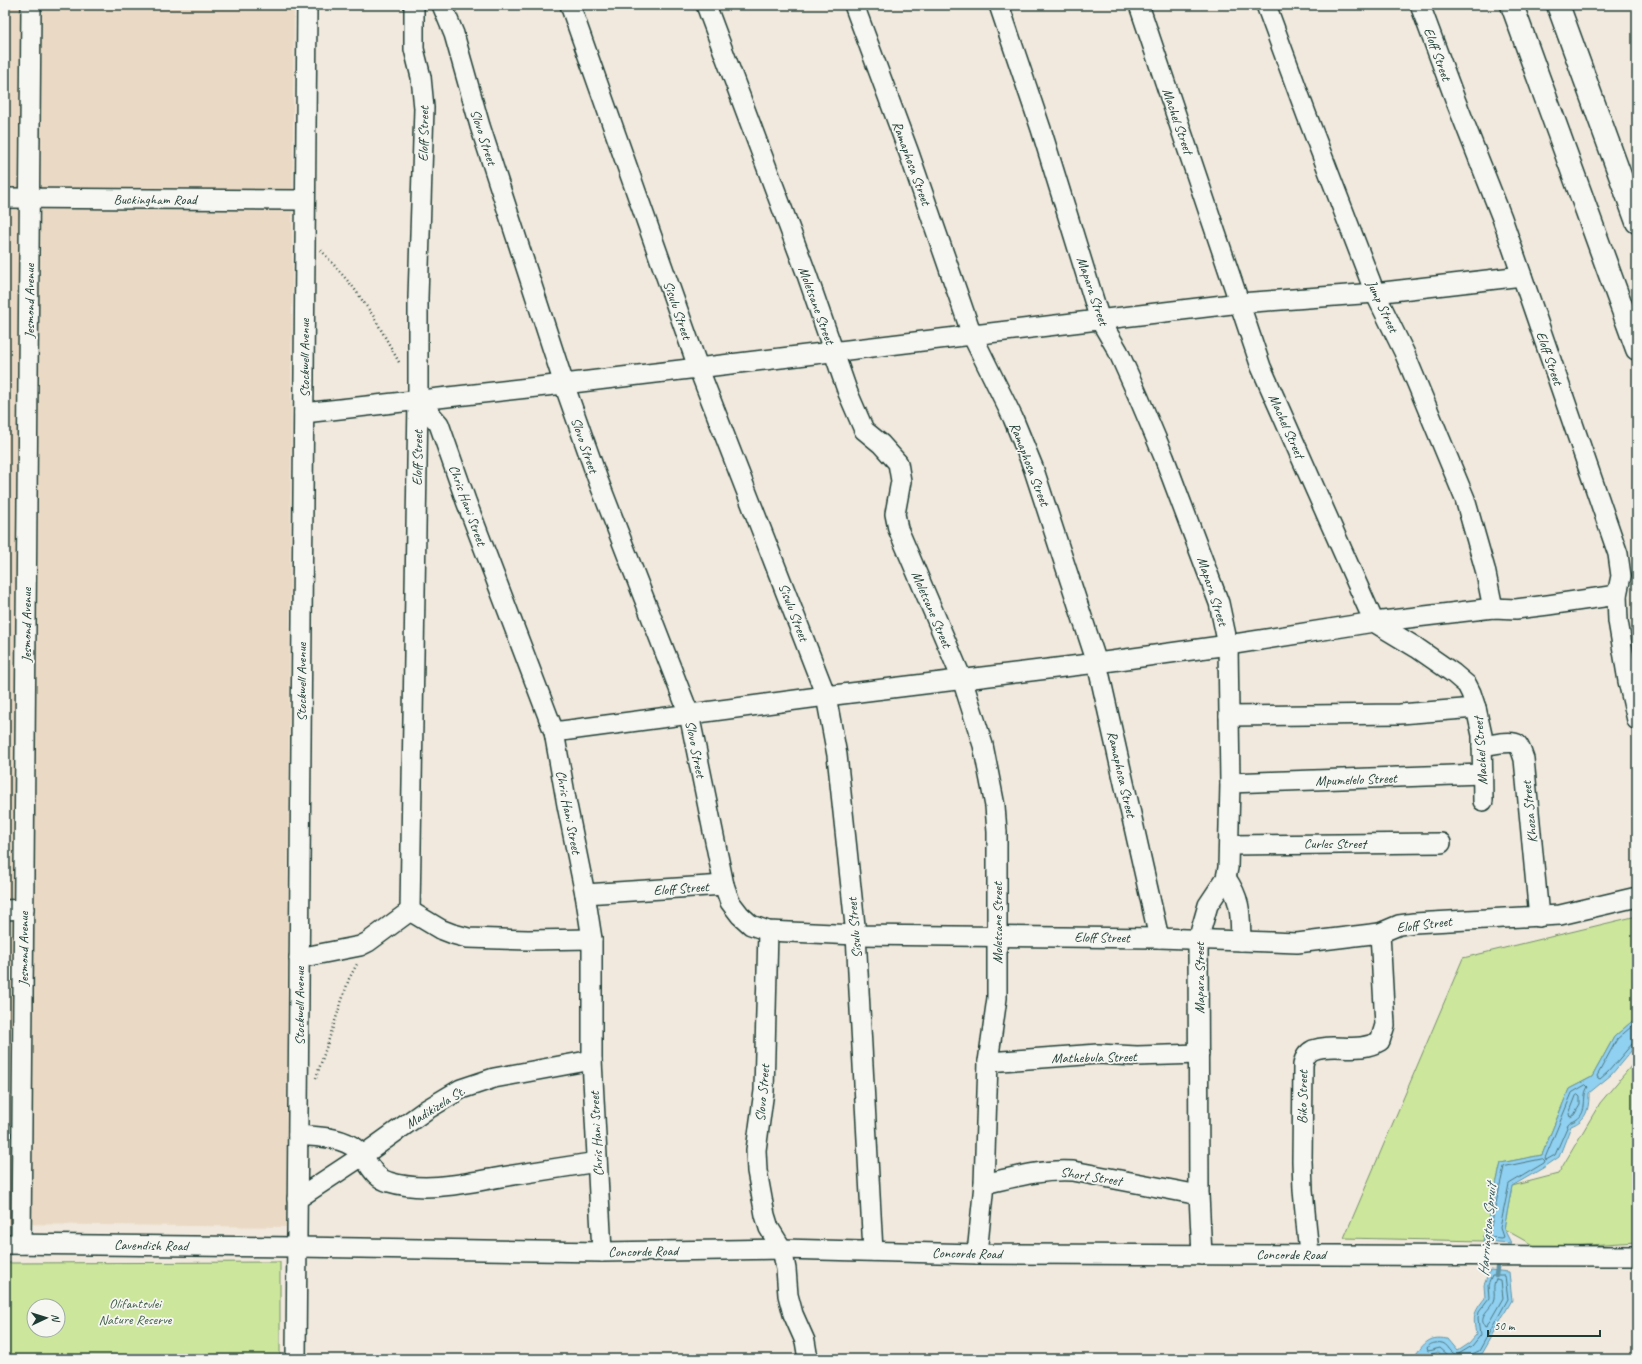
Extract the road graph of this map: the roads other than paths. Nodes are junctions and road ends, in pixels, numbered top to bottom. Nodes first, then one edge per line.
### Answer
1 (31, 5) edge
2 (307, 5) edge
3 (414, 5) edge
4 (442, 5) edge
5 (570, 5) edge
6 (706, 5) edge
7 (854, 5) edge
8 (999, 5) edge
9 (1139, 5) edge
10 (1266, 5) edge
11 (1420, 5) edge
12 (1512, 5) edge
13 (1558, 5) edge
14 (5, 198) edge
15 (30, 198) junction
16 (305, 200) junction
17 (1637, 222) edge
18 (1522, 276) junction
19 (1375, 293) junction
20 (1240, 303) junction
21 (1100, 320) junction
22 (972, 335) junction
23 (1637, 349) edge
24 (833, 351) junction
25 (698, 367) junction
26 (564, 384) junction
27 (418, 400) junction
28 (304, 413) junction
29 (1617, 595) junction
30 (1493, 608) junction
31 (1374, 622) junction
32 (1228, 645) junction
33 (1097, 663) junction
34 (962, 679) junction
35 (826, 696) junction
36 (1476, 708) junction
37 (689, 714) junction
38 (1229, 716) junction
39 (1637, 720) edge
40 (554, 732) junction
41 (1482, 746) junction
42 (1482, 774) junction
43 (1230, 783) junction
44 (1483, 801) dead end
45 (1441, 843) dead end
46 (1229, 845) junction
47 (1226, 878) junction
48 (724, 885) junction
49 (585, 894) junction
50 (1637, 897) edge
51 (24, 909) junction
52 (5, 910) edge
53 (410, 911) junction
54 (1539, 917) junction
55 (768, 931) junction
56 (1380, 933) junction
57 (856, 935) junction
58 (998, 936) junction
59 (1159, 938) junction
60 (592, 939) junction
61 (1198, 940) junction
62 (1241, 941) junction
63 (299, 958) junction
64 (1199, 1054) junction
65 (592, 1060) junction
66 (988, 1062) junction
67 (298, 1135) junction
68 (362, 1156) junction
69 (597, 1162) junction
70 (984, 1184) junction
71 (1199, 1195) junction
72 (297, 1199) junction
73 (13, 1244) edge
74 (297, 1247) junction
75 (782, 1249) junction
76 (873, 1251) junction
77 (602, 1252) junction
78 (977, 1254) junction
79 (1309, 1254) junction
80 (1202, 1255) junction
81 (1637, 1256) edge
82 (296, 1359) edge
83 (808, 1359) edge

1 - 15 street, Jesmond Avenue
2 - 16 street, Stockwell Avenue
3 - 27 street, Eloff Street
4 - 26 street, Slovo Street
5 - 25 street, Sisulu Street
6 - 24 street, Moletsane Street
7 - 22 street, Ramaphosa Street
8 - 21 street, Mapara Street
9 - 20 street, Machel Street
10 - 19 street, Jump Street
11 - 18 street, Eloff Street
12 - 23 highway
13 - 17 highway
14 - 15 street, Buckingham Road
15 - 16 street, Buckingham Road
15 - 51 street, Jesmond Avenue
16 - 28 street, Stockwell Avenue
18 - 19 street
18 - 29 street, Eloff Street
19 - 20 street
19 - 30 street, Jump Street
20 - 21 street
20 - 31 street, Machel Street
21 - 22 street
21 - 32 street, Mapara Street
22 - 24 street
22 - 33 street, Ramaphosa Street
24 - 25 street
24 - 34 street, Moletsane Street
25 - 26 street
25 - 35 street, Sisulu Street
26 - 27 street
26 - 37 street, Slovo Street
27 - 28 street
27 - 40 street, Chris Hani Street
27 - 53 street, Eloff Street
28 - 63 street, Stockwell Avenue
29 - 30 street
29 - 39 street, Eloff Street
30 - 31 street
31 - 32 street
31 - 36 street, Machel Street
32 - 33 street
32 - 38 street, Mapara Street
33 - 34 street
33 - 59 street, Ramaphosa Street
34 - 35 street
34 - 58 street, Moletsane Street
35 - 37 street
35 - 57 street, Sisulu Street
36 - 38 street
36 - 41 street, Machel Street
37 - 40 street
37 - 48 street, Slovo Street
38 - 43 street, Mapara Street
40 - 49 street, Chris Hani Street
41 - 42 street, Machel Street
41 - 54 street, Khoza Street
42 - 43 street, Mpumelelo Street
42 - 44 street, Machel Street
43 - 46 street, Mapara Street
45 - 46 street, Curles Street
46 - 47 street, Mapara Street
47 - 61 street, Mapara Street
47 - 62 street
48 - 49 street, Eloff Street
48 - 55 street, Eloff Street
49 - 60 street, Chris Hani Street
50 - 54 street, Eloff Street
51 - 52 street
51 - 73 street, Jesmond Avenue
53 - 60 street
53 - 63 street
54 - 56 street, Eloff Street
55 - 57 street, Eloff Street
55 - 75 street, Slovo Street
56 - 62 street, Eloff Street
56 - 79 street, Biko Street
57 - 58 street, Eloff Street
57 - 76 street, Sisulu Street
58 - 59 street, Eloff Street
58 - 66 street, Moletsane Street
59 - 61 street, Eloff Street
60 - 65 street, Chris Hani Street
61 - 62 street, Eloff Street
61 - 64 street, Mapara Street
63 - 67 street, Stockwell Avenue
64 - 66 street, Mathebula Street
64 - 71 street, Mapara Street
65 - 68 street, Madikizela St.
65 - 69 street, Chris Hani Street
66 - 70 street, Moletsane Street
67 - 68 street
67 - 72 street, Stockwell Avenue
68 - 69 street
68 - 72 street, Madikizela St.
69 - 77 street, Chris Hani Street
70 - 71 street, Short Street
70 - 78 street, Moletsane Street
71 - 80 street, Mapara Street
72 - 74 street, Stockwell Avenue
73 - 74 street, Cavendish Road
74 - 77 street, Concorde Road
74 - 82 street, Stockwell Avenue
75 - 76 street, Concorde Road
75 - 77 street, Concorde Road
75 - 83 street
76 - 78 street, Concorde Road
78 - 80 street, Concorde Road
79 - 80 street, Concorde Road
79 - 81 street, Concorde Road

